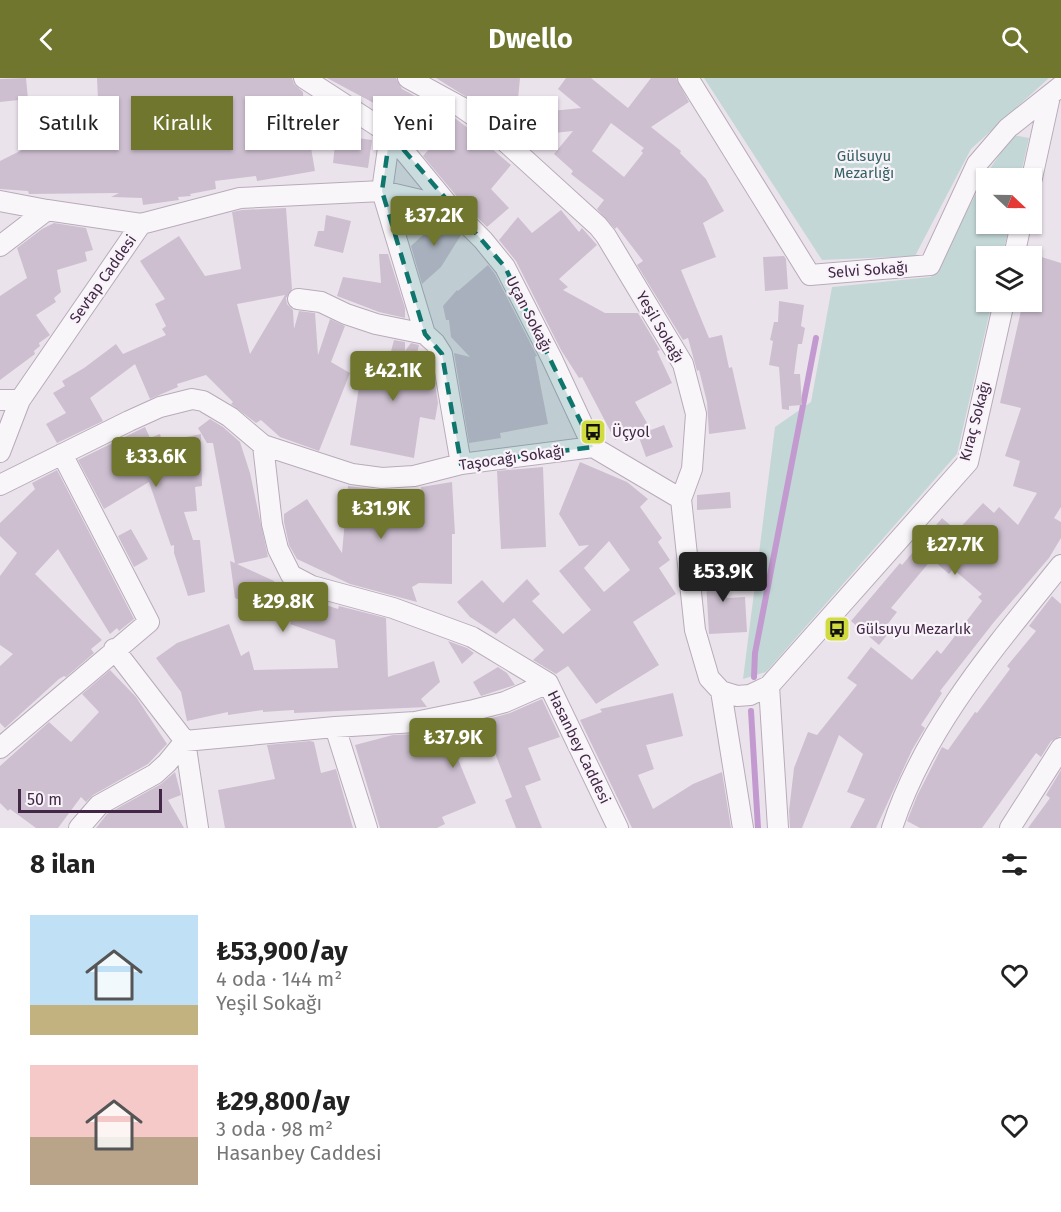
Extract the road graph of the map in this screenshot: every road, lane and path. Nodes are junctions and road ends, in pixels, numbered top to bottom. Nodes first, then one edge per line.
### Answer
1 (304, 78) edge
2 (408, 78) edge
3 (688, 78) edge
4 (1055, 92) edge
5 (373, 123) edge
6 (388, 150) edge
7 (403, 150) edge
8 (1035, 168) edge
9 (382, 191) junction
10 (0, 201) edge
11 (450, 207) junction
12 (47, 210) junction
13 (141, 224) junction
14 (0, 246) edge
15 (298, 299) dead end
16 (1002, 312) edge
17 (425, 334) junction
18 (0, 400) edge
19 (20, 400) junction
20 (263, 445) junction
21 (593, 447) junction
22 (0, 452) edge
23 (62, 454) junction
24 (461, 464) junction
25 (0, 485) edge
26 (681, 499) junction
27 (1061, 565) edge
28 (114, 649) junction
29 (548, 683) junction
30 (769, 686) junction
31 (721, 692) junction
32 (335, 727) junction
33 (184, 741) junction
34 (0, 748) edge
35 (1061, 748) edge
36 (80, 828) edge
37 (198, 828) edge
38 (367, 828) edge
39 (618, 828) edge
40 (743, 828) edge
41 (778, 828) edge
42 (892, 828) edge
43 (1010, 828) edge

1 - 5 street
2 - 26 street, Yeşil Sokağı
3 - 4 street, Selvi Sokağı
4 - 8 street
6 - 9 street
7 - 11 street, Uçan Sokağı
9 - 11 street
9 - 13 street, Sevtap Caddesi
9 - 17 street
10 - 12 street
11 - 21 street, Uçan Sokağı
12 - 13 street
12 - 14 street
13 - 19 street, Sevtap Caddesi
15 - 17 street
16 - 30 street, Kıraç Sokağı
17 - 24 street
18 - 19 street
19 - 22 street, Sevtap Caddesi
20 - 23 street
20 - 24 street, Taşocağı Sokağı
20 - 29 street, Hasanbey Caddesi
21 - 24 street, Taşocağı Sokağı
21 - 26 street
23 - 25 street
23 - 28 street
26 - 31 street, Yeşil Sokağı
27 - 42 street
28 - 33 street
28 - 34 street
29 - 32 street
29 - 39 street, Hasanbey Caddesi
30 - 31 street
30 - 41 street
31 - 40 street
32 - 33 street
32 - 38 street
33 - 36 street
33 - 37 street
35 - 43 street

